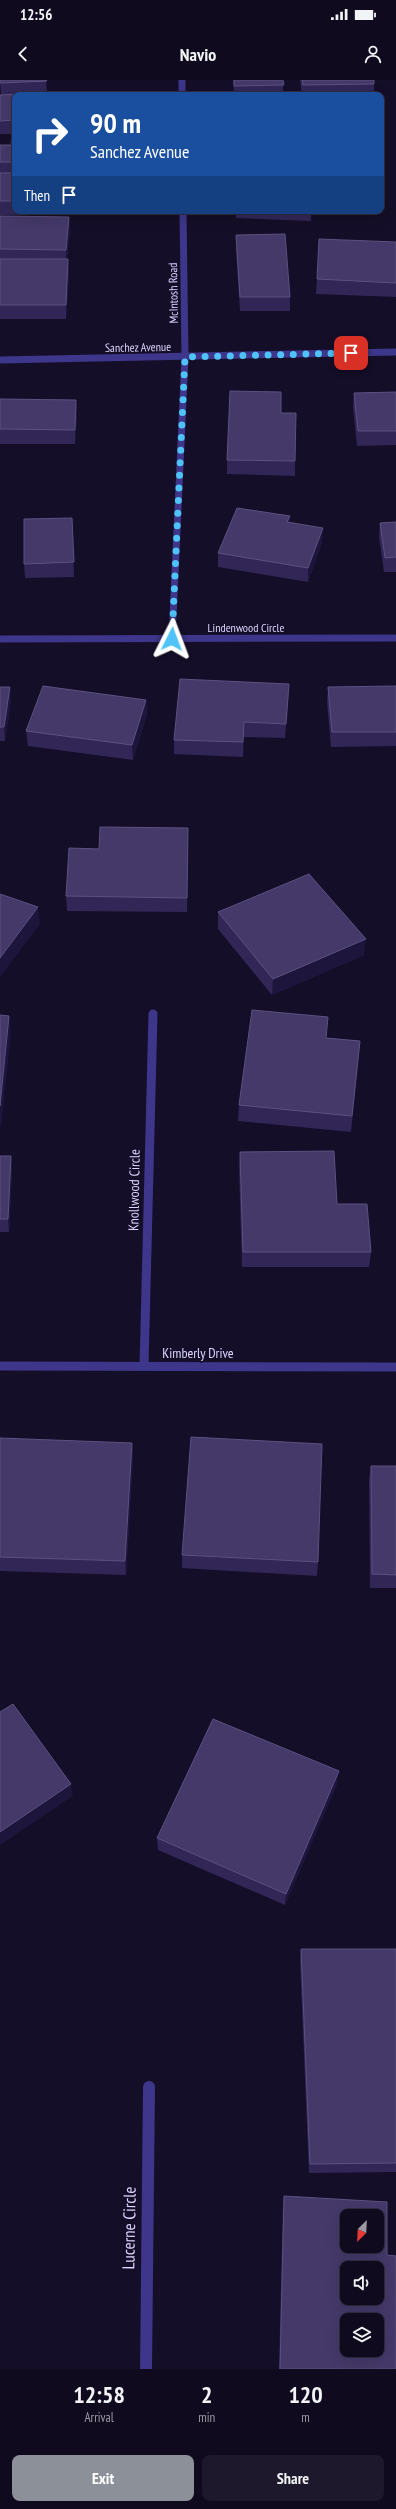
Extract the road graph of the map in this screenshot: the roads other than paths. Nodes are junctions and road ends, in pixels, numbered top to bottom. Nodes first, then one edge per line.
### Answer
1 (182, 80) edge
2 (182, 92) edge
3 (183, 214) edge
4 (396, 352) edge
5 (185, 357) junction
6 (0, 360) edge
7 (396, 638) edge
8 (0, 639) edge
9 (172, 639) junction
10 (153, 1014) dead end
11 (0, 1366) edge
12 (144, 1366) junction
13 (396, 1367) edge
14 (149, 2087) dead end
15 (146, 2369) edge

1 - 2 street
3 - 5 street, McIntosh Road
4 - 5 street, Sanchez Avenue
5 - 6 street, Sanchez Avenue
5 - 9 street, McIntosh Road
7 - 9 street, Lindenwood Circle
8 - 9 street, Lindenwood Circle
10 - 12 street, Knollwood Circle
11 - 12 street, Kimberly Drive
12 - 13 street, Kimberly Drive
14 - 15 street, Lucerne Circle

